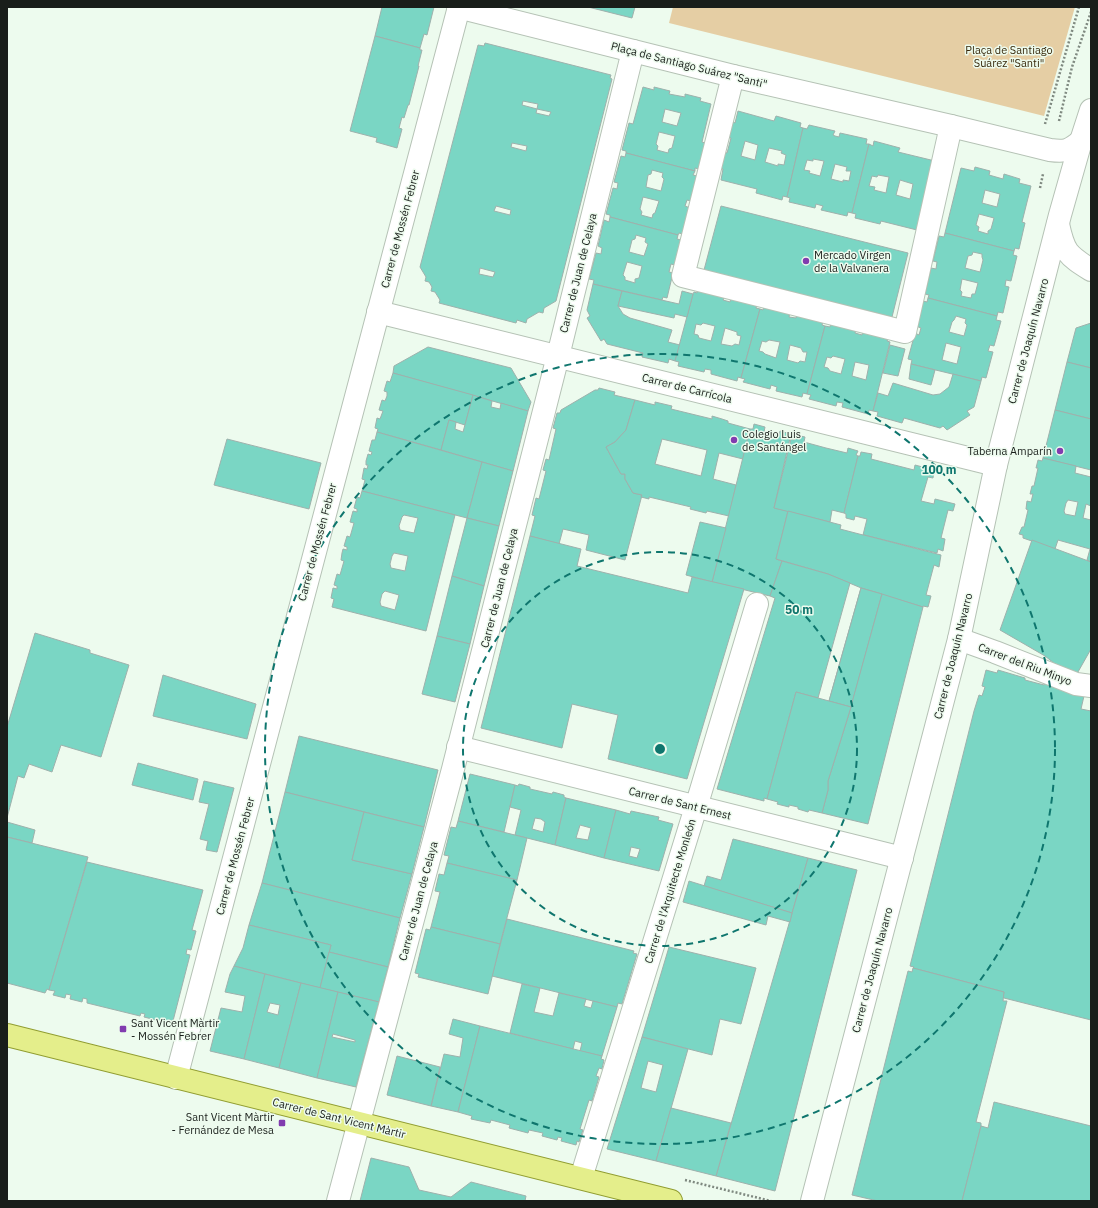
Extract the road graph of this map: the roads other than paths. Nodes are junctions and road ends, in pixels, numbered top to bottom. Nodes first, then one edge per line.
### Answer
1 (459, 7) edge
2 (633, 51) junction
3 (733, 76) junction
4 (1091, 110) edge
5 (951, 126) junction
6 (1081, 141) junction
7 (1058, 224) junction
8 (1091, 270) edge
9 (378, 312) junction
10 (558, 356) junction
11 (996, 465) junction
12 (757, 604) dead end
13 (959, 639) junction
14 (1091, 686) edge
15 (458, 747) junction
16 (696, 807) junction
17 (902, 858) junction
18 (7, 1036) edge
19 (176, 1078) junction
20 (360, 1123) junction
21 (581, 1178) junction
22 (338, 1201) edge
23 (671, 1201) edge
24 (812, 1201) edge

1 - 2 street, Plaça de Santiago Suárez "Santi"
1 - 9 street, Carrer de Mossén Febrer
2 - 3 street, Plaça de Santiago Suárez "Santi"
2 - 10 street, Carrer de Juan de Celaya
3 - 5 street, Plaça de Santiago Suárez "Santi"
3 - 5 street
4 - 6 street, Carrer de Joaquín Navarro
5 - 6 street, Plaça de Santiago Suárez "Santi"
6 - 7 street, Carrer de Joaquín Navarro
7 - 8 street
7 - 11 street, Carrer de Joaquín Navarro
9 - 10 street, Carrer de Carrícola
9 - 19 street, Carrer de Mossén Febrer
10 - 11 street, Carrer de Carrícola
10 - 15 street, Carrer de Juan de Celaya
11 - 13 street, Carrer de Joaquín Navarro
12 - 16 street, Carrer de l'Arquitecte Monleón
13 - 14 street, Carrer del Riu Minyo
13 - 17 street, Carrer de Joaquín Navarro
15 - 16 street, Carrer de Sant Ernest
15 - 20 street, Carrer de Juan de Celaya
16 - 17 street, Carrer de Sant Ernest
16 - 21 street, Carrer de l'Arquitecte Monleón
17 - 24 street, Carrer de Joaquín Navarro
18 - 19 main road, Carrer de Sant Vicent Màrtir
19 - 20 main road, Carrer de Sant Vicent Màrtir
20 - 21 main road, Carrer de Sant Vicent Màrtir
20 - 22 street, Carrer de Juan de Celaya
21 - 23 main road, Carrer de Sant Vicent Màrtir

